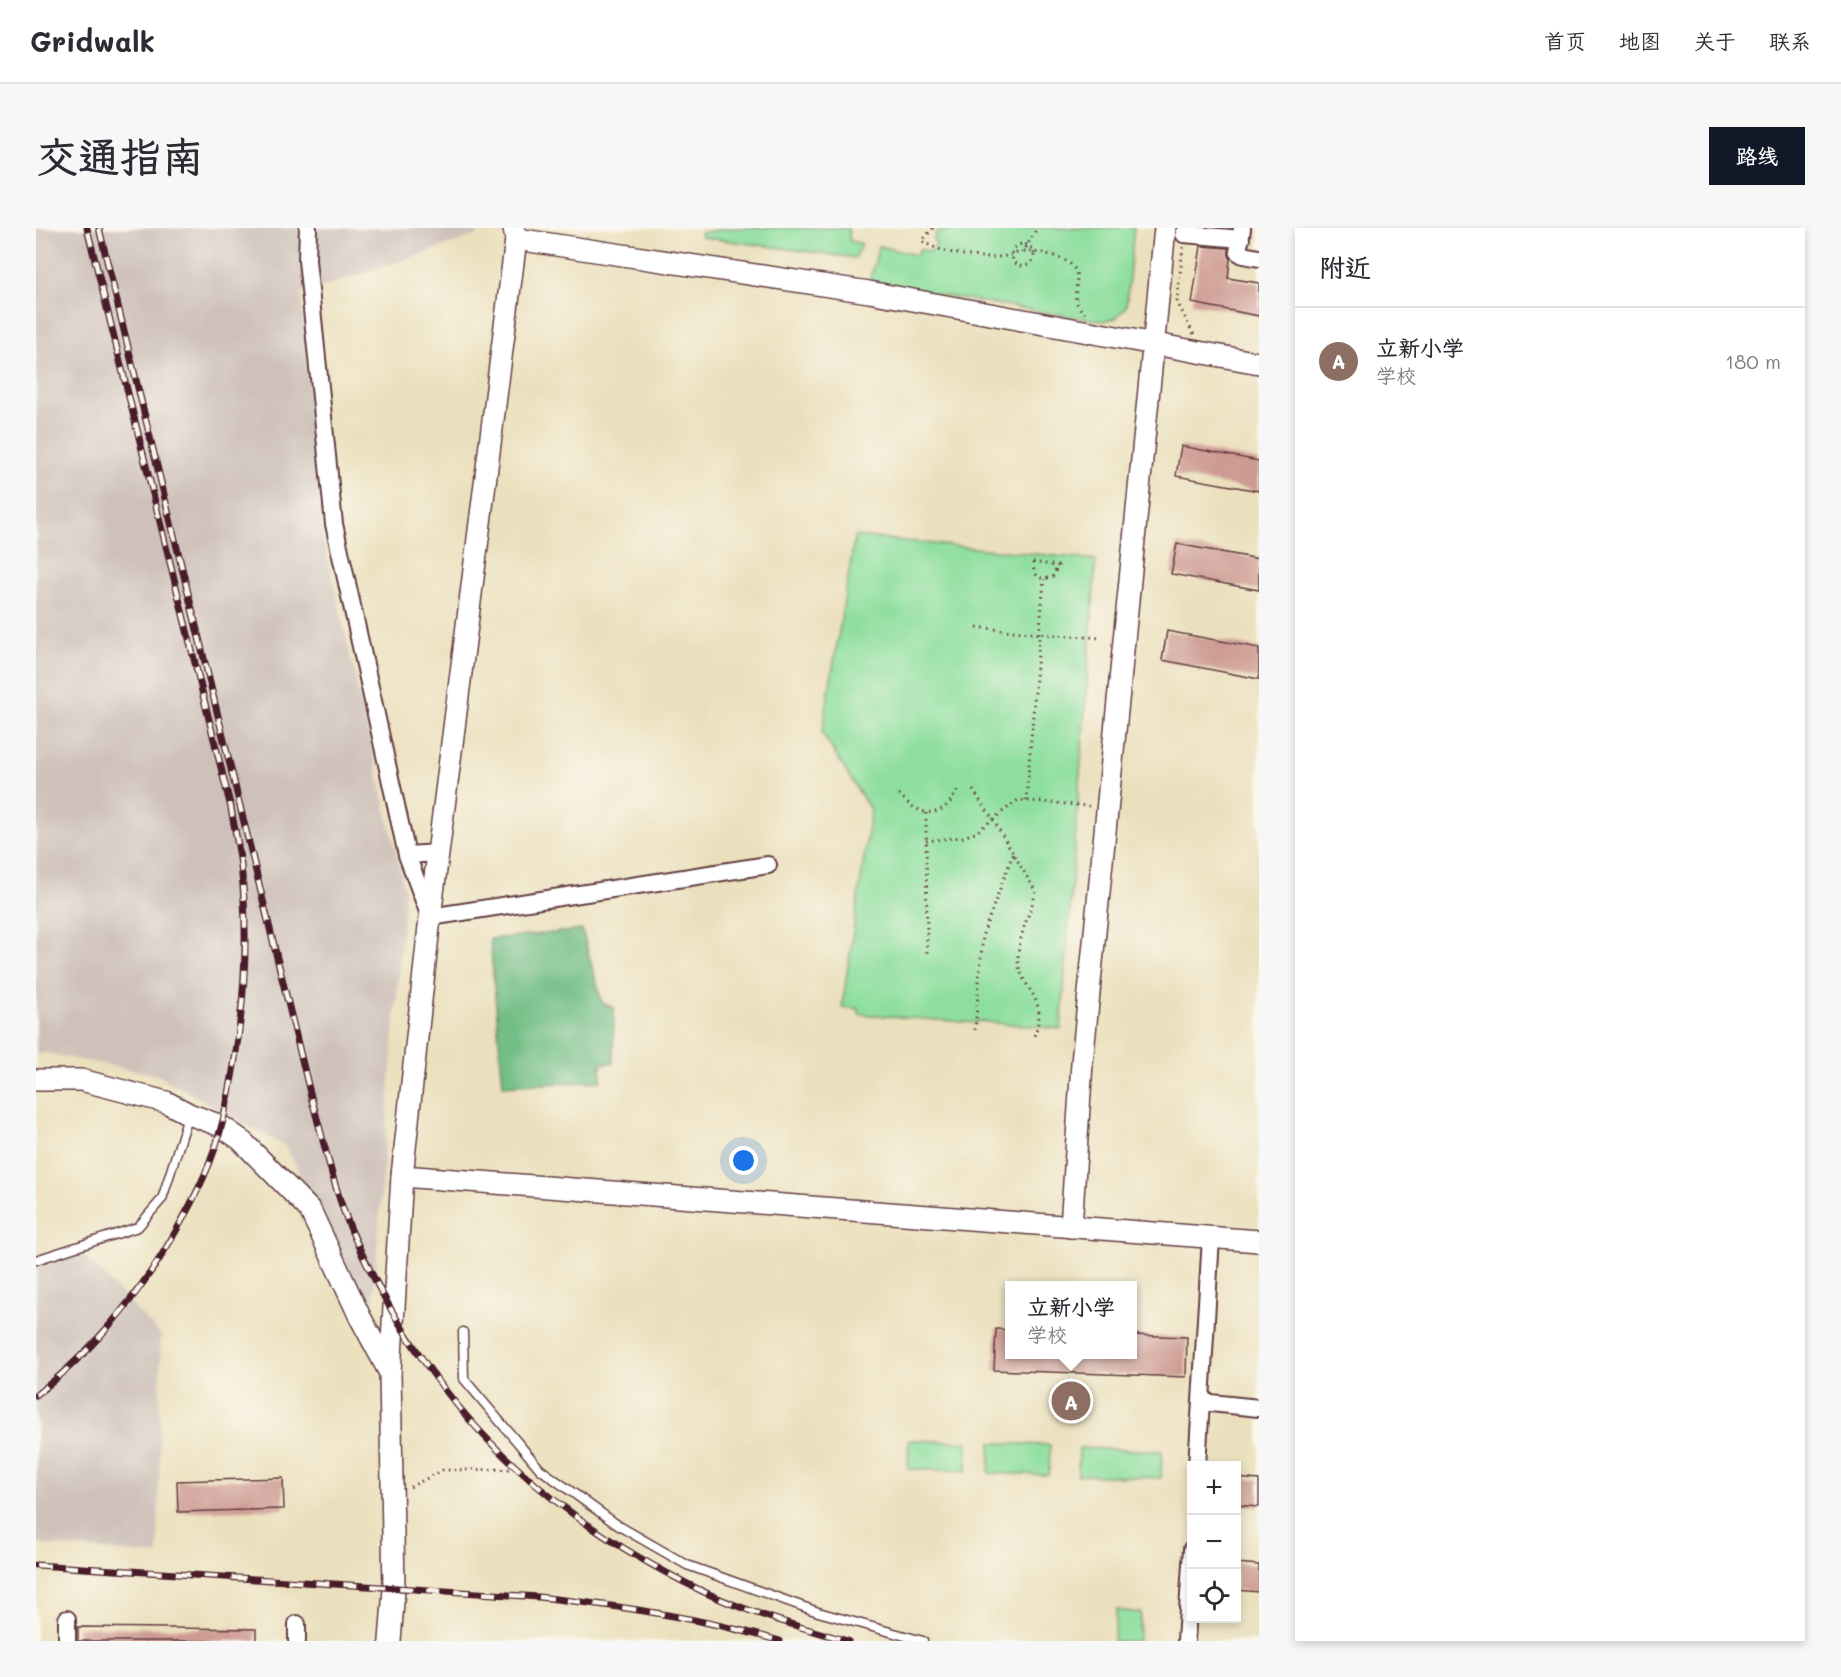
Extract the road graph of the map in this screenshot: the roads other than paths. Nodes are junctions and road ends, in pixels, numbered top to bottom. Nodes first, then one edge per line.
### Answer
1 (308, 228) edge
2 (1174, 231) edge
3 (1242, 233) edge
4 (515, 234) edge
5 (1259, 258) edge
6 (1154, 344) junction
7 (1259, 363) edge
8 (439, 853) junction
9 (406, 855) junction
10 (768, 865) dead end
11 (430, 917) junction
12 (36, 1080) edge
13 (189, 1114) junction
14 (402, 1176) junction
15 (1071, 1227) junction
16 (1211, 1238) junction
17 (1259, 1241) edge
18 (36, 1260) edge
19 (463, 1332) dead end
20 (390, 1372) junction
21 (1201, 1402) junction
22 (1259, 1408) edge
23 (1197, 1461) edge
24 (1190, 1569) edge
25 (67, 1619) dead end
26 (67, 1641) edge
27 (390, 1641) edge
28 (923, 1641) edge
29 (1186, 1641) edge

1 - 9 street
2 - 3 street
2 - 6 street
3 - 5 street
4 - 6 street
4 - 8 street
6 - 7 street
6 - 15 street
8 - 9 street
8 - 11 street
9 - 11 street
10 - 11 street
11 - 14 street
12 - 13 street
13 - 18 lane
13 - 20 street
14 - 15 street
14 - 20 street
15 - 16 street
16 - 17 street
16 - 21 street
19 - 28 lane
20 - 27 street
21 - 22 street
21 - 23 street
24 - 29 street
25 - 26 street

